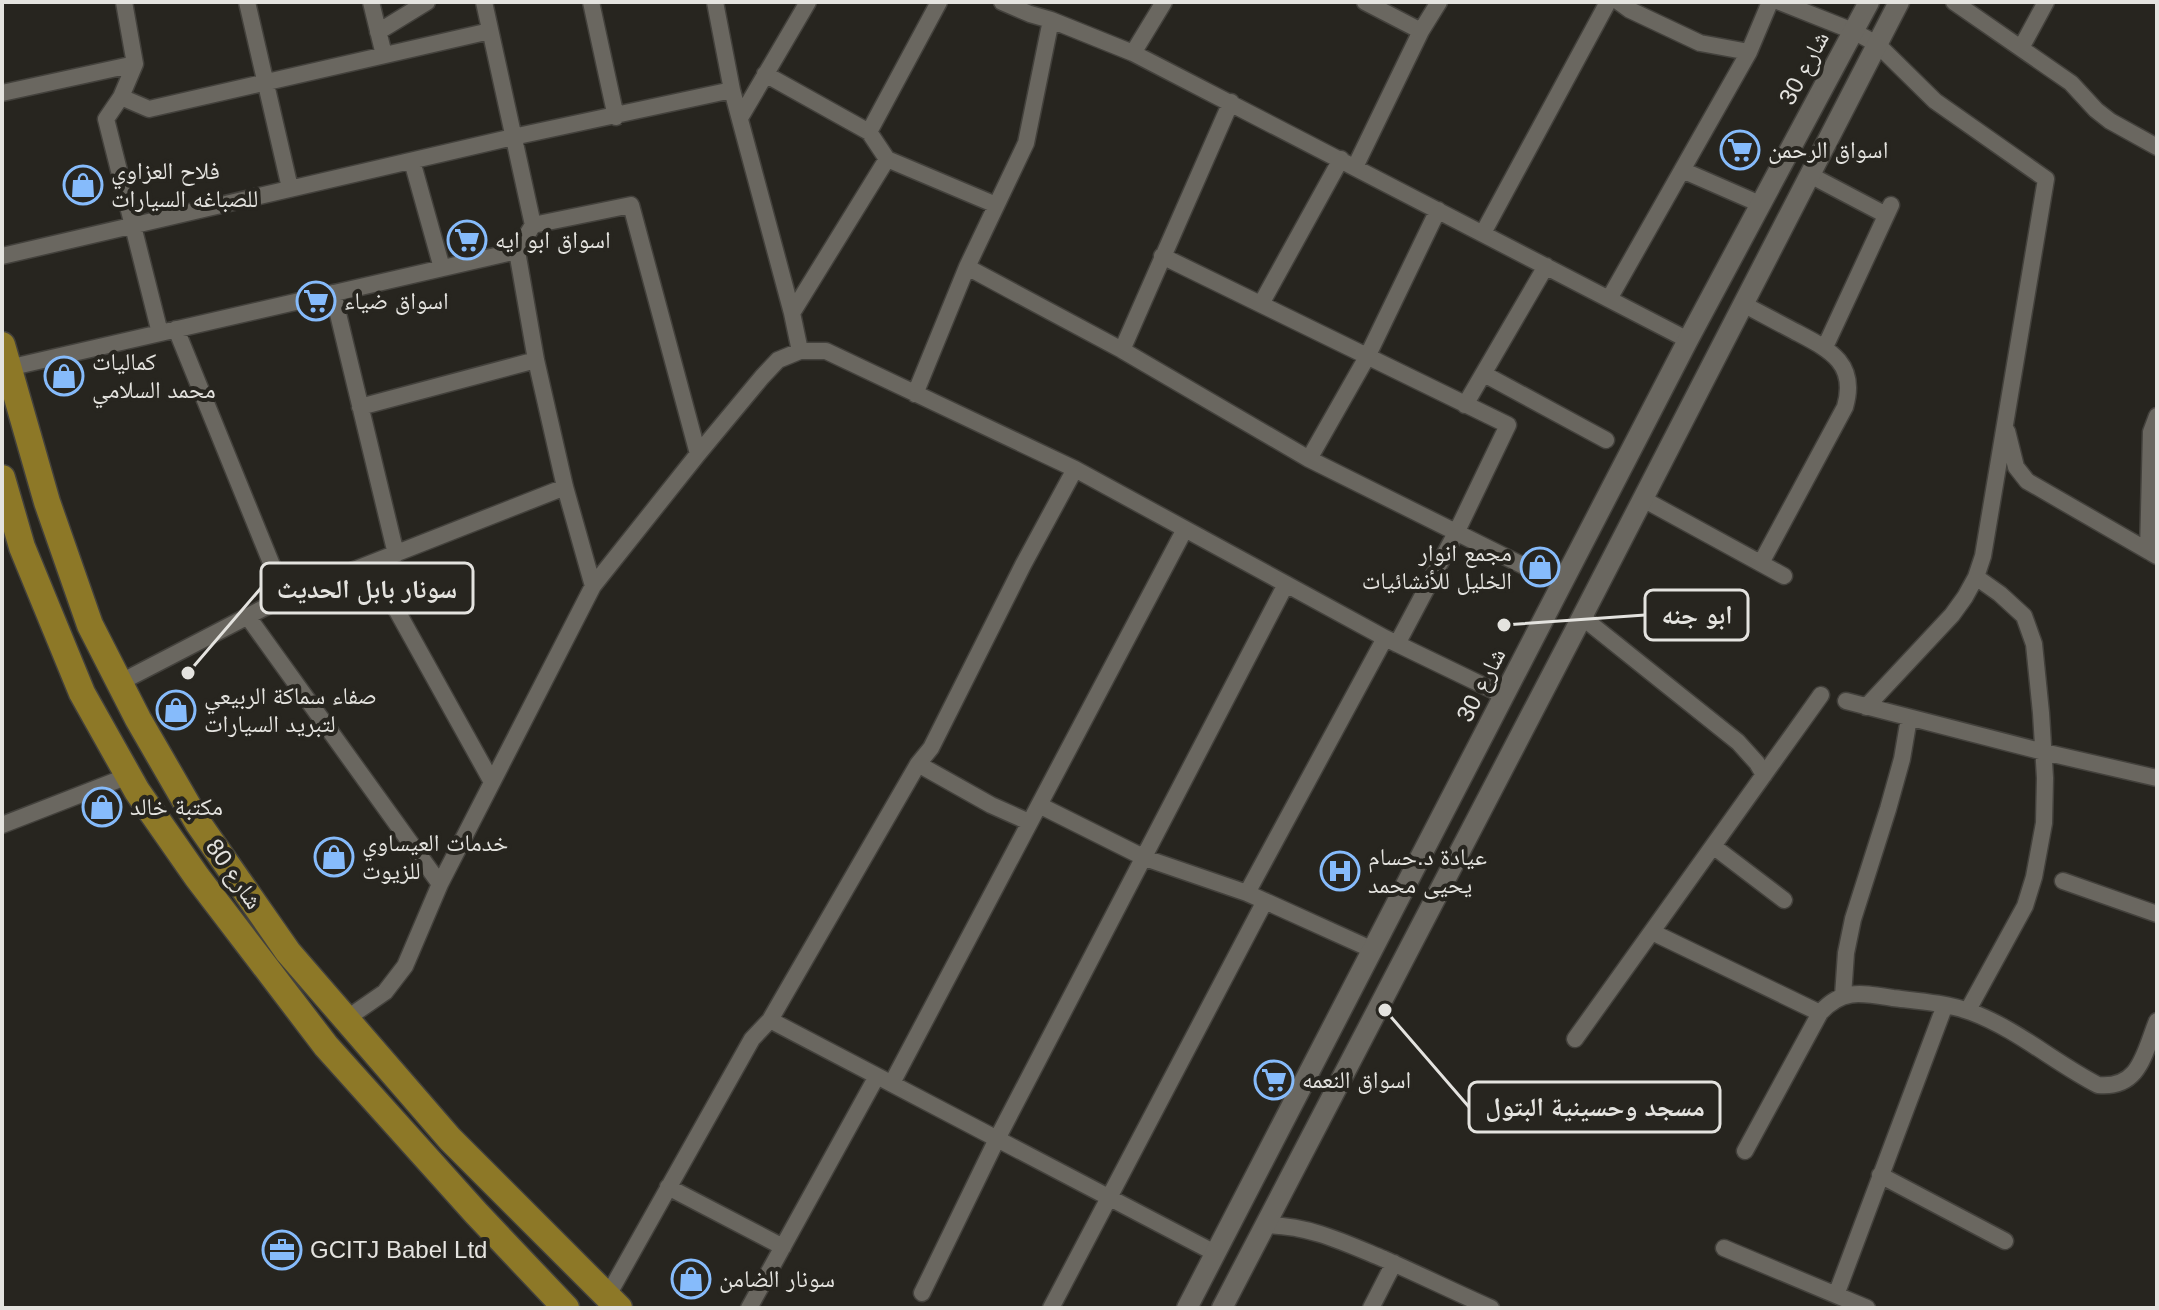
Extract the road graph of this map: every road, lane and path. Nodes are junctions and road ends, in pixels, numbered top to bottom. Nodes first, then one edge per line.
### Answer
1 (124, 2) edge
2 (247, 2) edge
3 (371, 2) edge
4 (427, 2) edge
5 (484, 2) edge
6 (591, 2) edge
7 (715, 2) edge
8 (808, 2) edge
9 (939, 2) edge
10 (1002, 2) edge
11 (1164, 2) edge
12 (1365, 2) edge
13 (1439, 2) edge
14 (1608, 2) edge
15 (1619, 2) edge
16 (1770, 2) edge
17 (1780, 2) edge
18 (1869, 2) edge
19 (1954, 2) edge
20 (2046, 2) edge
21 (1894, 4) edge
22 (1032, 8) edge
23 (1051, 20) junction
24 (490, 31) junction
25 (1421, 31) junction
26 (1853, 31) junction
27 (378, 32) junction
28 (1877, 44) junction
29 (2021, 48) junction
30 (1749, 52) junction
31 (1133, 53) junction
32 (384, 55) junction
33 (135, 64) junction
34 (765, 74) junction
35 (265, 81) junction
36 (732, 90) junction
37 (2, 93) edge
38 (121, 97) junction
39 (1231, 102) junction
40 (616, 117) junction
41 (740, 118) junction
42 (869, 132) junction
43 (513, 137) junction
44 (2157, 147) edge
45 (887, 159) junction
46 (412, 161) junction
47 (1348, 163) junction
48 (1682, 170) junction
49 (1810, 175) junction
50 (290, 188) junction
51 (1760, 204) junction
52 (996, 205) junction
53 (1438, 210) junction
54 (133, 225) junction
55 (533, 225) junction
56 (1483, 233) junction
57 (517, 251) junction
58 (2, 256) edge
59 (1162, 256) junction
60 (1546, 266) junction
61 (967, 267) junction
62 (442, 268) junction
63 (333, 293) junction
64 (1609, 299) junction
65 (1261, 304) junction
66 (1743, 304) junction
67 (792, 313) junction
68 (168, 331) junction
69 (1688, 340) junction
70 (1825, 347) junction
71 (1122, 350) junction
72 (800, 351) junction
73 (5, 356) edge
74 (1367, 357) junction
75 (536, 360) junction
76 (1484, 374) junction
77 (915, 394) junction
78 (1465, 405) junction
79 (360, 407) junction
80 (2157, 416) edge
81 (2005, 425) junction
82 (1606, 440) dead end
83 (698, 454) junction
84 (1309, 459) junction
85 (1075, 469) junction
86 (2, 478) edge
87 (565, 487) junction
88 (1643, 499) junction
89 (1185, 529) junction
90 (1457, 531) junction
91 (2153, 553) edge
92 (396, 554) junction
93 (1761, 563) junction
94 (371, 564) junction
95 (1524, 566) dead end
96 (1784, 576) dead end
97 (1976, 577) junction
98 (1286, 584) junction
99 (593, 586) junction
100 (285, 597) junction
101 (248, 617) junction
102 (1582, 617) junction
103 (1391, 641) junction
104 (119, 683) junction
105 (1821, 695) dead end
106 (1505, 696) junction
107 (1846, 701) dead end
108 (1866, 707) junction
109 (1909, 718) junction
110 (2044, 752) junction
111 (918, 764) junction
112 (1764, 775) junction
113 (128, 776) junction
114 (2157, 778) edge
115 (1461, 781) junction
116 (492, 782) junction
117 (1491, 794) junction
118 (1039, 805) junction
119 (1442, 816) junction
120 (1029, 822) junction
121 (2, 825) edge
122 (1471, 831) junction
123 (1713, 846) junction
124 (1145, 858) junction
125 (2063, 881) dead end
126 (440, 884) junction
127 (1247, 893) junction
128 (1784, 900) dead end
129 (1265, 901) junction
130 (2157, 914) edge
131 (1652, 932) junction
132 (1373, 950) junction
133 (1843, 996) junction
134 (1945, 1005) junction
135 (1968, 1010) junction
136 (1820, 1013) junction
137 (346, 1019) junction
138 (770, 1020) junction
139 (2157, 1021) edge
140 (1575, 1039) dead end
141 (884, 1080) junction
142 (997, 1139) junction
143 (1745, 1151) dead end
144 (1880, 1175) junction
145 (668, 1187) junction
146 (1108, 1197) junction
147 (1266, 1225) junction
148 (2005, 1241) dead end
149 (783, 1247) junction
150 (1724, 1248) dead end
151 (1215, 1253) junction
152 (1394, 1263) junction
153 (922, 1293) dead end
154 (1836, 1295) junction
155 (613, 1302) edge
156 (554, 1304) edge
157 (749, 1308) edge
158 (1051, 1308) edge
159 (1187, 1308) edge
160 (1222, 1308) edge
161 (1371, 1308) edge
162 (1491, 1308) edge
163 (1867, 1308) edge

1 - 33 street
2 - 35 street
3 - 27 street
4 - 27 street
5 - 24 street
6 - 40 street
7 - 36 street
8 - 34 street
9 - 42 street
10 - 22 street
11 - 31 street
12 - 25 street
13 - 25 street
14 - 56 street
15 - 30 street
16 - 30 street
17 - 26 street
18 - 26 street, شارع 30
19 - 29 street
20 - 29 street
21 - 28 street
22 - 23 street
23 - 31 street
23 - 52 street
24 - 32 street
24 - 43 street
25 - 47 street
26 - 28 street
26 - 51 street, شارع 30
27 - 32 street
28 - 49 street
28 - 81 street
29 - 44 street
30 - 48 street
31 - 39 street
32 - 35 street
33 - 37 street
33 - 38 street
34 - 41 street
34 - 42 street
35 - 38 street
35 - 50 street
36 - 40 street
36 - 41 street
38 - 54 street
39 - 47 street
39 - 59 street
40 - 43 street
41 - 67 street
42 - 45 street
43 - 46 street
43 - 55 street
45 - 52 street
45 - 67 street
46 - 50 street
46 - 62 street
47 - 53 street
47 - 65 street
48 - 51 street
48 - 64 street
49 - 66 street
49 - 70 street
50 - 54 street
51 - 69 street, شارع 30
52 - 61 street
53 - 56 street
53 - 74 street
54 - 58 street
54 - 68 street
55 - 57 street
55 - 83 street
56 - 60 street
57 - 62 street
57 - 75 street
59 - 65 street
59 - 71 street
60 - 64 street
60 - 76 street
61 - 71 street
61 - 77 street
62 - 63 street
63 - 68 street
63 - 79 street
64 - 69 street
65 - 74 street
66 - 70 street
66 - 88 street
67 - 72 street
68 - 73 street
68 - 100 street
69 - 106 street, شارع 30
70 - 93 street
71 - 84 street
72 - 77 street
72 - 83 street
73 - 104 main road, شارع 80
74 - 78 street
74 - 84 street
75 - 79 street
75 - 87 street
76 - 78 street
76 - 82 street
77 - 85 street
78 - 90 street
79 - 92 street
80 - 91 street
81 - 91 street
81 - 97 street
83 - 99 street
84 - 90 street
85 - 89 street
85 - 111 street
86 - 113 main road, شارع 80
87 - 92 street
87 - 99 street
88 - 93 street
88 - 102 street
89 - 98 street
89 - 118 street
90 - 95 street
90 - 103 street
92 - 94 street
93 - 96 street
94 - 100 street
94 - 116 street
97 - 108 street
97 - 110 street
98 - 103 street
98 - 124 street
99 - 116 street
100 - 101 street
101 - 104 street
101 - 126 street
102 - 112 street
102 - 117 street
103 - 106 street
103 - 127 street
104 - 137 main road, شارع 80
105 - 112 street
106 - 115 street, شارع 30
107 - 108 street
108 - 109 street
109 - 110 street
109 - 133 street
110 - 114 street
110 - 135 street
111 - 120 street
111 - 138 street
112 - 123 street
113 - 121 street
113 - 156 main road, شارع 80
115 - 117 street
115 - 119 street, شارع 30
116 - 126 street
117 - 122 street
118 - 120 street
118 - 124 street
119 - 122 street
119 - 132 street, شارع 30
120 - 141 street
122 - 147 street
123 - 128 street
123 - 131 street
124 - 127 street
124 - 142 street
125 - 130 street
126 - 137 street
127 - 129 street
129 - 132 street
129 - 146 street
131 - 136 street
131 - 140 street
132 - 151 street, شارع 30
133 - 134 street
133 - 136 street
134 - 135 street
134 - 144 street
135 - 139 street
136 - 143 street
137 - 155 main road, شارع 80
138 - 141 street
138 - 145 street
141 - 142 street
141 - 149 street
142 - 146 street
142 - 153 street
144 - 148 street
144 - 154 street
145 - 149 street
145 - 155 street
146 - 151 street
146 - 158 street
147 - 152 street
147 - 160 street
149 - 157 street
150 - 154 street
151 - 159 street, شارع 30
152 - 161 street
152 - 162 street
154 - 163 street

